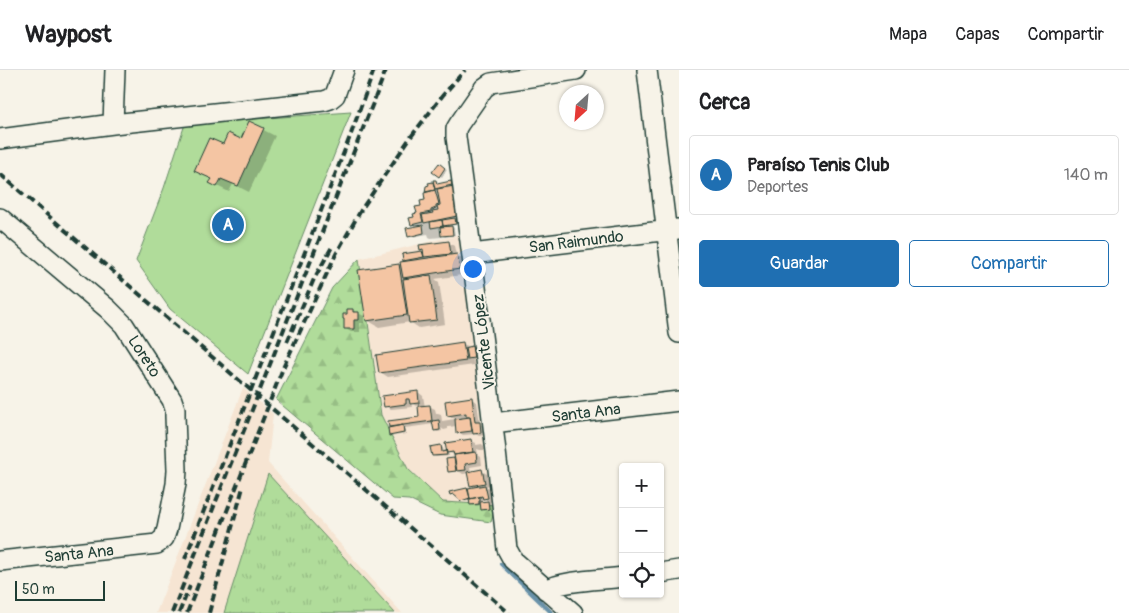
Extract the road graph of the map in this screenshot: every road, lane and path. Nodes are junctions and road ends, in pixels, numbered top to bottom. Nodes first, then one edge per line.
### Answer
1 (114, 70) edge
2 (344, 70) edge
3 (576, 70) edge
4 (647, 70) edge
5 (113, 124) junction
6 (0, 139) edge
7 (0, 218) edge
8 (673, 229) edge
9 (472, 254) junction
10 (679, 333) edge
11 (679, 401) edge
12 (493, 423) junction
13 (157, 544) joint
14 (0, 561) edge
15 (679, 570) edge
16 (664, 572) edge
17 (619, 577) edge
18 (546, 590) junction
19 (573, 613) edge

1 - 5 street
2 - 5 street
3 - 9 street, Vicente López
4 - 8 street
5 - 6 street
7 - 13 street, Loreto
8 - 9 street, San Raimundo
8 - 10 street
9 - 12 street, Vicente López
11 - 12 street, Santa Ana
12 - 18 street, Vicente López
13 - 14 street, Santa Ana
15 - 16 street
17 - 18 street
18 - 19 street

